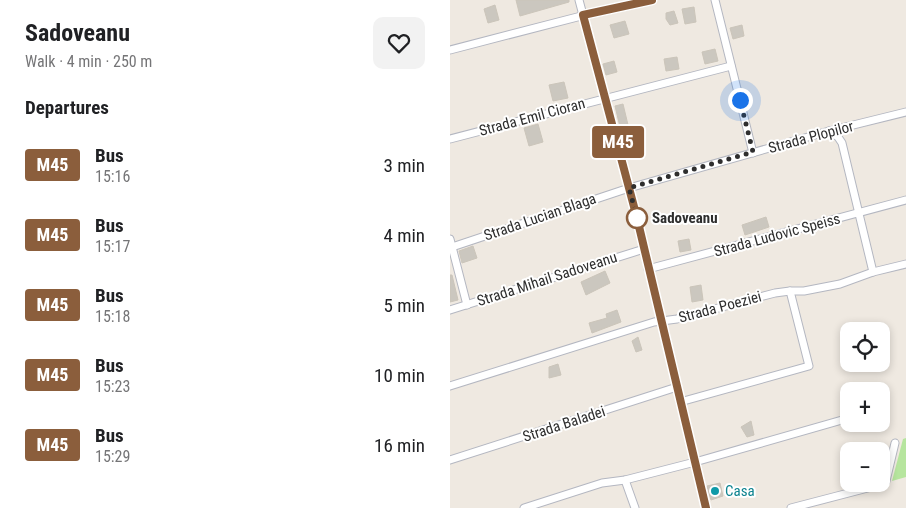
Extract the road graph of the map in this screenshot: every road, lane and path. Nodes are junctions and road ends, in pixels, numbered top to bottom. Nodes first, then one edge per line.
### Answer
1 (580, 0) edge
2 (652, 0) edge
3 (715, 0) edge
4 (583, 15) junction
5 (450, 50) edge
6 (731, 66) junction
7 (606, 98) junction
8 (906, 112) edge
9 (829, 131) junction
10 (450, 139) edge
11 (753, 152) junction
12 (629, 188) junction
13 (906, 200) edge
14 (858, 213) junction
15 (451, 243) edge
16 (644, 249) junction
17 (906, 264) edge
18 (648, 269) junction
19 (873, 272) junction
20 (790, 291) junction
21 (467, 305) junction
22 (450, 310) edge
23 (662, 321) junction
24 (450, 386) edge
25 (677, 387) junction
26 (680, 402) junction
27 (840, 421) edge
28 (895, 443) dead end
29 (450, 460) edge
30 (695, 462) junction
31 (626, 480) junction
32 (524, 508) edge
33 (634, 508) edge
34 (706, 508) edge
35 (791, 508) edge

1 - 4 street
2 - 4 street
3 - 6 street
4 - 5 street
4 - 7 street
6 - 7 street, Strada Emil Cioran
6 - 11 street
7 - 10 street, Strada Emil Cioran
7 - 12 street
8 - 9 street, Strada Plopilor
9 - 11 street, Strada Plopilor
9 - 14 street
11 - 12 street, Strada Plopilor
12 - 15 street, Strada Lucian Blaga
12 - 16 street
13 - 14 street, Strada Ludovic Speiss
14 - 18 street, Strada Ludovic Speiss
14 - 19 street
15 - 21 street
16 - 18 street
16 - 21 street, Strada Mihail Sadoveanu
17 - 19 street, Strada Poeziei
18 - 23 street
19 - 20 street, Strada Poeziei
20 - 23 street, Strada Poeziei
20 - 26 street
21 - 22 street, Strada Mihail Sadoveanu
23 - 24 street, Strada Poeziei
23 - 25 street
25 - 26 street
25 - 29 street, Strada Baladei
26 - 30 street
27 - 30 street
28 - 35 street
30 - 31 street
30 - 34 street
31 - 32 street
31 - 33 street

